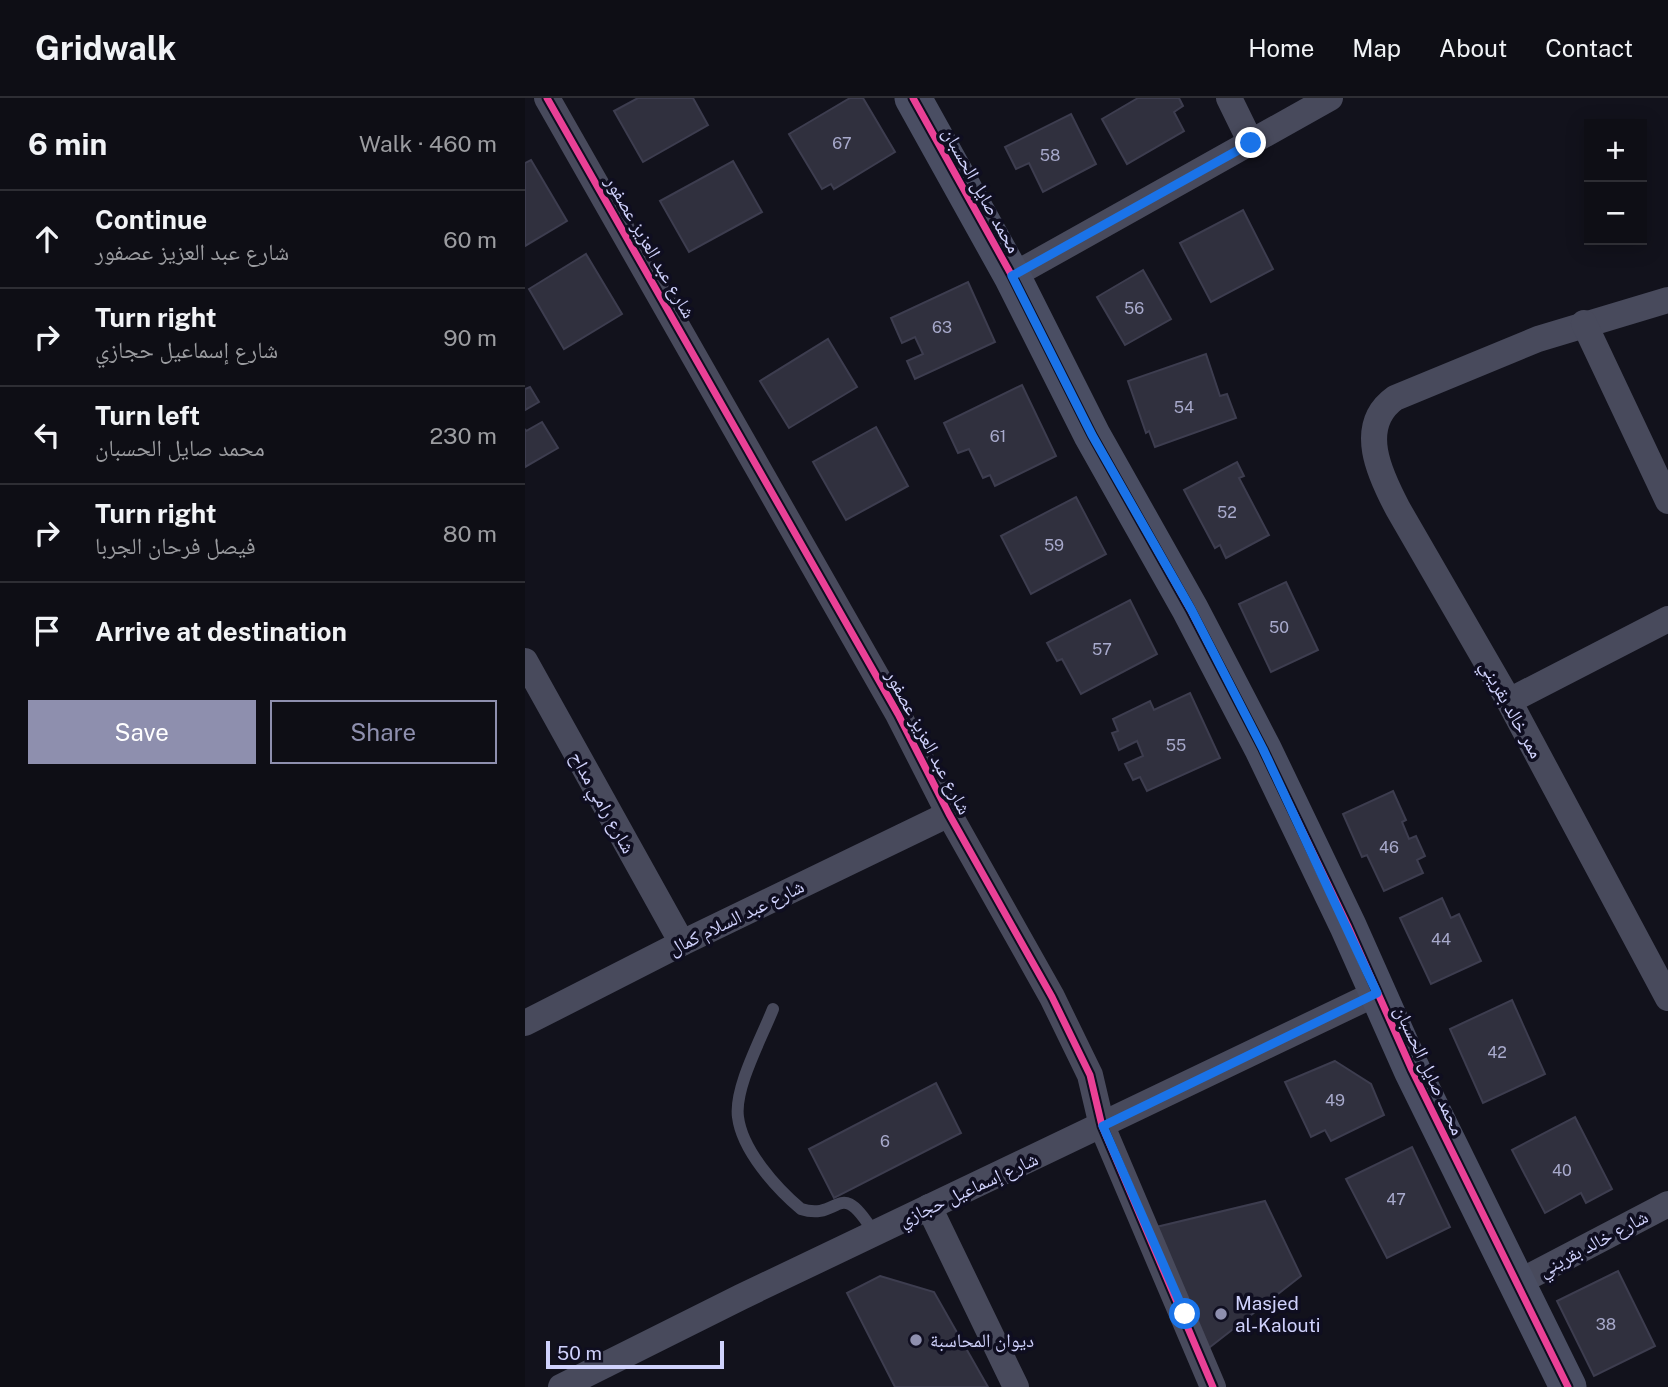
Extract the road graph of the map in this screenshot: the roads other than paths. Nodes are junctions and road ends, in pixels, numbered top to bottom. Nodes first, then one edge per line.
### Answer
1 (547, 98) edge
2 (913, 98) edge
3 (1229, 98) edge
4 (1330, 98) edge
5 (1251, 143) junction
6 (1012, 276) junction
7 (1668, 300) edge
8 (1584, 323) junction
9 (1668, 501) edge
10 (1668, 619) edge
11 (527, 668) edge
12 (1509, 701) junction
13 (949, 814) junction
14 (682, 943) junction
15 (1377, 993) junction
16 (1668, 998) edge
17 (773, 1009) dead end
18 (525, 1023) edge
19 (1103, 1126) junction
20 (1668, 1204) edge
21 (929, 1207) junction
22 (874, 1233) junction
23 (1519, 1282) junction
24 (561, 1387) edge
25 (1016, 1387) edge
26 (1213, 1387) edge
27 (1568, 1387) edge

1 - 13 street, شارع عبد العزيز عصفور
2 - 6 street, محمد صايل الحسبان
3 - 5 street
4 - 5 street
5 - 6 street
6 - 15 street, محمد صايل الحسبان
7 - 8 street
8 - 9 street
8 - 12 street, ممر خالد بقريني
10 - 12 street
11 - 14 street, شارع رامي مداح
12 - 16 street, ممر خالد بقريني
13 - 14 street, شارع عبد السلام كمال
13 - 19 street, شارع عبد العزيز عصفور
14 - 18 street, شارع عبد السلام كمال
15 - 19 street, شارع إسماعيل حجازي
15 - 23 street, محمد صايل الحسبان
17 - 22 lane
19 - 21 street, شارع إسماعيل حجازي
19 - 26 street, شارع عبد العزيز عصفور
20 - 23 street, شارع خالد بقريني
21 - 22 street, شارع إسماعيل حجازي
21 - 25 street
22 - 24 street, شارع إسماعيل حجازي
23 - 27 street, محمد صايل الحسبان

